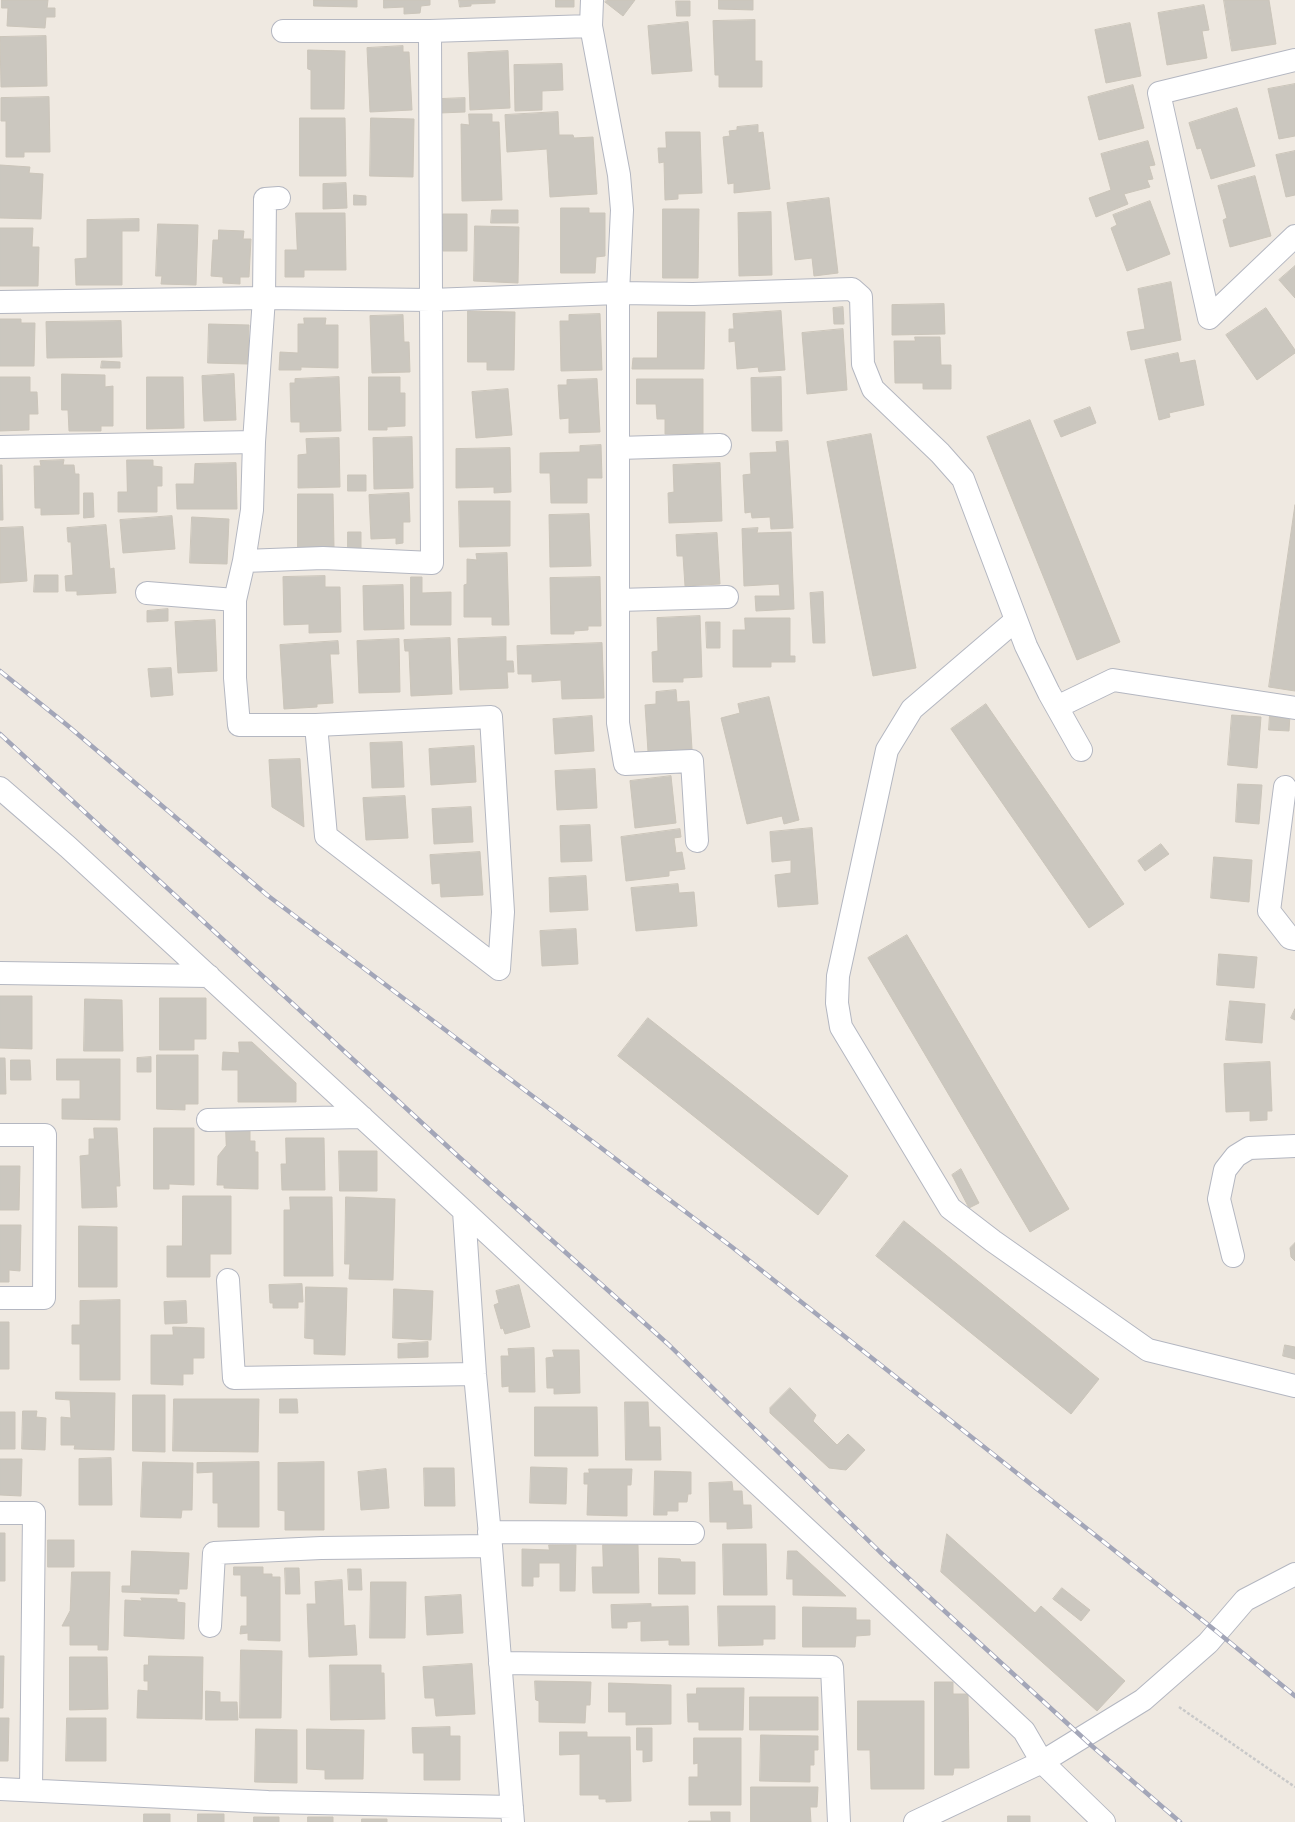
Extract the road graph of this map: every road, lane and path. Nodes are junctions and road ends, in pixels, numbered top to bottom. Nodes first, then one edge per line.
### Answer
1 (592, 0) edge
2 (591, 26) junction
3 (283, 31) dead end
4 (430, 31) junction
5 (1295, 60) edge
6 (279, 198) dead end
7 (1295, 236) edge
8 (618, 293) junction
9 (264, 298) junction
10 (431, 300) junction
11 (0, 302) edge
12 (254, 442) junction
13 (720, 445) dead end
14 (0, 447) edge
15 (618, 448) junction
16 (244, 561) junction
17 (147, 593) dead end
18 (727, 598) dead end
19 (235, 600) junction
20 (618, 600) junction
21 (1016, 620) junction
22 (1057, 708) junction
23 (1295, 708) edge
24 (316, 724) junction
25 (1081, 750) dead end
26 (1285, 787) dead end
27 (0, 788) edge
28 (697, 841) dead end
29 (1295, 939) edge
30 (0, 973) edge
31 (209, 976) junction
32 (362, 1116) junction
33 (208, 1120) dead end
34 (0, 1135) edge
35 (1295, 1146) edge
36 (464, 1211) junction
37 (1233, 1256) dead end
38 (228, 1280) dead end
39 (0, 1298) edge
40 (475, 1374) junction
41 (1295, 1386) edge
42 (0, 1513) edge
43 (693, 1533) dead end
44 (490, 1539) junction
45 (1295, 1574) edge
46 (210, 1626) dead end
47 (500, 1663) junction
48 (1154, 1689) junction
49 (1042, 1762) junction
50 (1295, 1787) edge
51 (0, 1789) edge
52 (31, 1789) junction
53 (513, 1815) edge
54 (839, 1822) edge
55 (916, 1822) edge
56 (1104, 1822) edge

1 - 2 street
2 - 4 street
2 - 8 street
3 - 4 street
4 - 10 street
5 - 7 street
6 - 9 street
8 - 10 street
8 - 15 street
8 - 21 street
9 - 10 street
9 - 11 street
9 - 12 street
10 - 16 street
12 - 14 street
12 - 16 street
13 - 15 street
15 - 20 street
16 - 19 street
17 - 19 street
18 - 20 street
19 - 24 street
20 - 28 street
21 - 22 street
21 - 41 street
22 - 23 street
22 - 25 street
24 - 24 street
26 - 29 street
27 - 31 street
30 - 31 street
31 - 32 street
32 - 33 street
32 - 36 street
34 - 39 street
35 - 37 street
36 - 40 street
36 - 49 street
38 - 40 street
40 - 44 street
42 - 52 street
43 - 44 street
44 - 46 street
44 - 47 street
45 - 48 street
47 - 53 street
47 - 54 street
48 - 49 street
48 - 50 path
49 - 55 street
49 - 56 street
51 - 52 street
52 - 53 street

